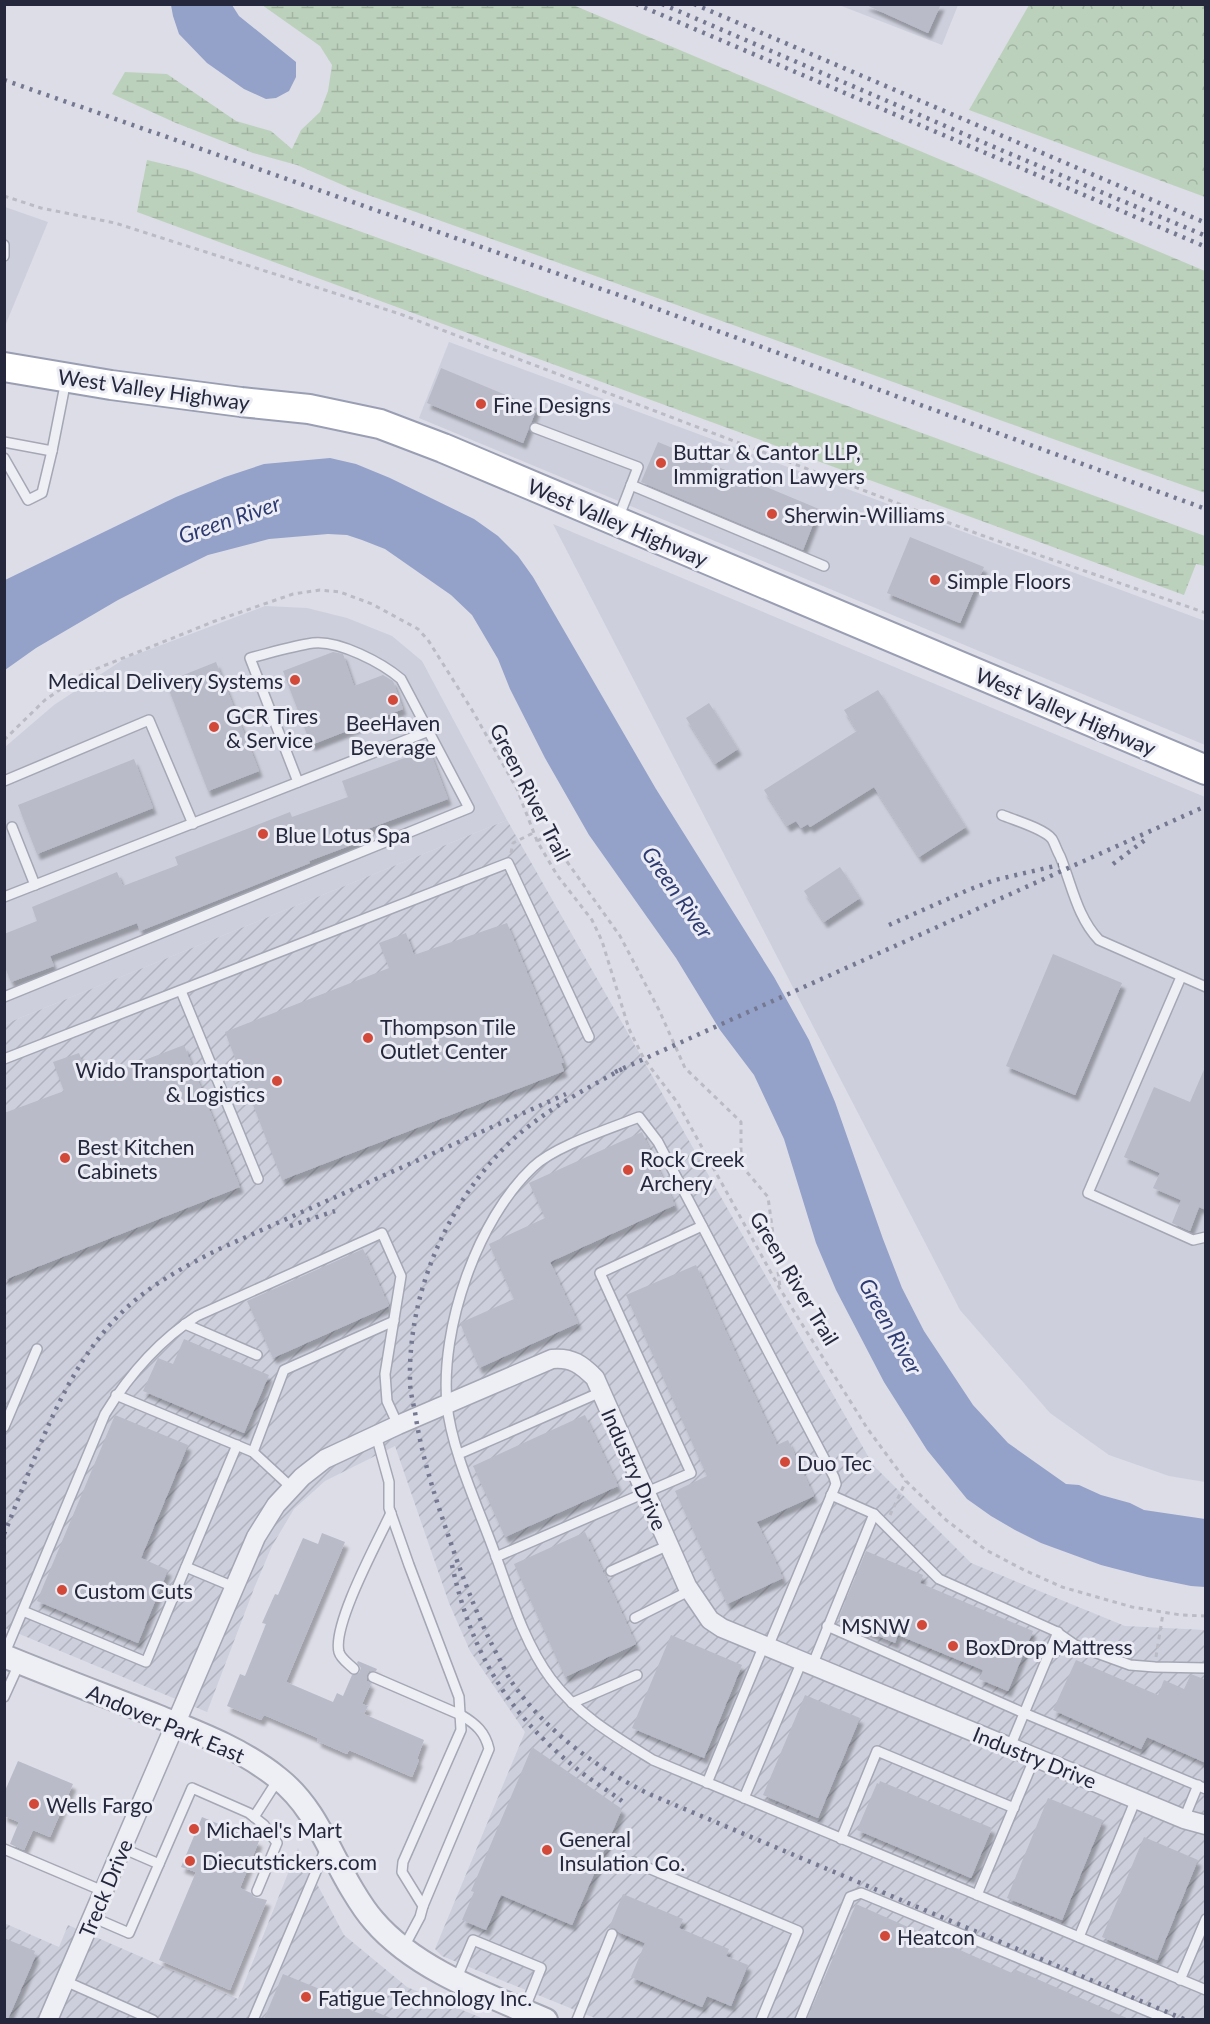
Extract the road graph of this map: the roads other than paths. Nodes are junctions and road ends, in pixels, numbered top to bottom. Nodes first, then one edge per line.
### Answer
1 (4, 245) edge
2 (4, 256) edge
3 (4, 367) edge
4 (67, 377) junction
5 (535, 428) dead end
6 (4, 442) edge
7 (52, 451) junction
8 (4, 458) edge
9 (631, 485) junction
10 (617, 522) junction
11 (824, 566) dead end
12 (429, 731) junction
13 (1206, 770) edge
14 (4, 781) edge
15 (298, 782) junction
16 (1002, 815) dead end
17 (193, 824) junction
18 (12, 827) dead end
19 (35, 885) junction
20 (4, 897) edge
21 (1181, 977) junction
22 (1206, 987) edge
23 (181, 991) junction
24 (4, 997) edge
25 (589, 1037) dead end
26 (4, 1059) edge
27 (258, 1179) dead end
28 (702, 1226) junction
29 (1206, 1237) edge
30 (394, 1321) junction
31 (185, 1324) junction
32 (37, 1349) dead end
33 (257, 1355) dead end
34 (601, 1392) junction
35 (116, 1395) junction
36 (447, 1404) junction
37 (7, 1412) edge
38 (398, 1425) junction
39 (4, 1427) edge
40 (376, 1435) junction
41 (237, 1445) junction
42 (253, 1452) junction
43 (459, 1454) junction
44 (292, 1488) junction
45 (646, 1494) junction
46 (831, 1495) junction
47 (391, 1513) junction
48 (874, 1514) junction
49 (669, 1545) junction
50 (496, 1557) junction
51 (186, 1567) junction
52 (611, 1571) dead end
53 (234, 1587) junction
54 (689, 1591) junction
55 (23, 1611) junction
56 (635, 1618) dead end
57 (827, 1626) junction
58 (1058, 1632) junction
59 (766, 1646) junction
60 (9, 1658) edge
61 (807, 1663) junction
62 (1206, 1668) edge
63 (354, 1669) dead end
64 (637, 1675) dead end
65 (373, 1677) dead end
66 (4, 1697) edge
67 (572, 1702) junction
68 (1024, 1713) junction
69 (461, 1715) junction
70 (175, 1724) junction
71 (1010, 1747) junction
72 (1035, 1757) junction
73 (279, 1778) junction
74 (707, 1783) junction
75 (1202, 1787) edge
76 (744, 1798) junction
77 (1136, 1799) junction
78 (1014, 1808) junction
79 (254, 1816) junction
80 (1184, 1819) junction
81 (1206, 1825) edge
82 (841, 1839) junction
83 (328, 1843) junction
84 (122, 1848) junction
85 (4, 1849) edge
86 (634, 1862) dead end
87 (159, 1864) junction
88 (104, 1891) junction
89 (257, 1891) dead end
90 (977, 1895) junction
91 (423, 1906) junction
92 (92, 1917) junction
93 (1206, 1919) edge
94 (612, 1934) dead end
95 (1079, 1937) junction
96 (403, 1949) junction
97 (456, 1980) junction
98 (1180, 1980) junction
99 (65, 1981) junction
100 (1206, 1990) edge
101 (522, 2015) edge
102 (48, 2019) edge
103 (153, 2019) edge
104 (253, 2019) edge
105 (546, 2019) edge
106 (576, 2019) edge
107 (761, 2019) edge
108 (800, 2019) edge
109 (1168, 2019) edge

1 - 2 lane
3 - 4 main road, West Valley Highway
4 - 7 lane
4 - 10 main road, West Valley Highway
5 - 9 lane
6 - 7 lane
7 - 8 lane
9 - 10 lane
9 - 11 lane
10 - 13 main road, West Valley Highway
12 - 15 lane
12 - 15 lane
12 - 24 lane
14 - 17 lane
15 - 17 lane
16 - 21 lane
17 - 19 lane
18 - 19 lane
19 - 20 lane
21 - 22 lane
21 - 29 lane
23 - 25 lane
23 - 26 lane
23 - 27 lane
28 - 36 lane
28 - 45 lane
28 - 46 lane
30 - 31 lane
30 - 38 lane
30 - 42 lane
31 - 33 lane
31 - 35 lane
32 - 37 lane
34 - 36 street, Industry Drive
34 - 43 lane
34 - 45 street, Industry Drive
35 - 41 lane
35 - 55 lane
36 - 38 street, Industry Drive
36 - 43 lane
37 - 39 lane
38 - 40 street, Industry Drive
40 - 44 street, Industry Drive
40 - 47 lane
41 - 42 lane
41 - 51 lane
42 - 44 lane
43 - 50 lane
44 - 53 street, Industry Drive
45 - 49 street, Industry Drive
45 - 50 lane
46 - 48 lane
46 - 59 lane
47 - 63 lane
47 - 69 lane
48 - 57 lane
48 - 58 lane
49 - 52 lane
49 - 54 street, Industry Drive
50 - 67 lane
51 - 53 lane
51 - 55 lane
53 - 70 street, Industry Drive
54 - 56 lane
54 - 59 street, Industry Drive
55 - 60 lane
57 - 61 lane
57 - 68 lane
58 - 62 lane
58 - 68 lane
59 - 61 street, Industry Drive
59 - 74 lane
60 - 66 lane
60 - 70 street, Andover Park East
61 - 71 street, Industry Drive
61 - 76 lane
64 - 67 lane
65 - 69 lane
67 - 74 lane
68 - 71 lane
68 - 75 lane
69 - 91 lane
69 - 91 lane
70 - 73 street, Andover Park East
70 - 84 street, Treck Drive
71 - 72 street, Industry Drive
72 - 77 street, Industry Drive
72 - 78 lane
73 - 79 lane
73 - 83 street, Andover Park East
74 - 76 lane
75 - 80 lane
76 - 82 lane
77 - 80 street, Industry Drive
77 - 95 lane
78 - 82 lane
78 - 90 lane
79 - 87 lane
79 - 89 lane
80 - 81 street, Industry Drive
82 - 90 lane
83 - 96 street, Andover Park East
83 - 104 lane
84 - 87 lane
84 - 88 street, Treck Drive
85 - 88 lane
86 - 107 lane
87 - 92 lane
88 - 92 street, Treck Drive
90 - 95 lane
91 - 96 lane
92 - 99 street, Treck Drive
93 - 98 lane
94 - 106 lane
95 - 98 lane
96 - 97 street, Andover Park East
97 - 101 street, Andover Park East
97 - 101 lane
98 - 100 lane
99 - 102 street, Treck Drive
99 - 103 lane
101 - 105 street, Andover Park East
108 - 109 lane

